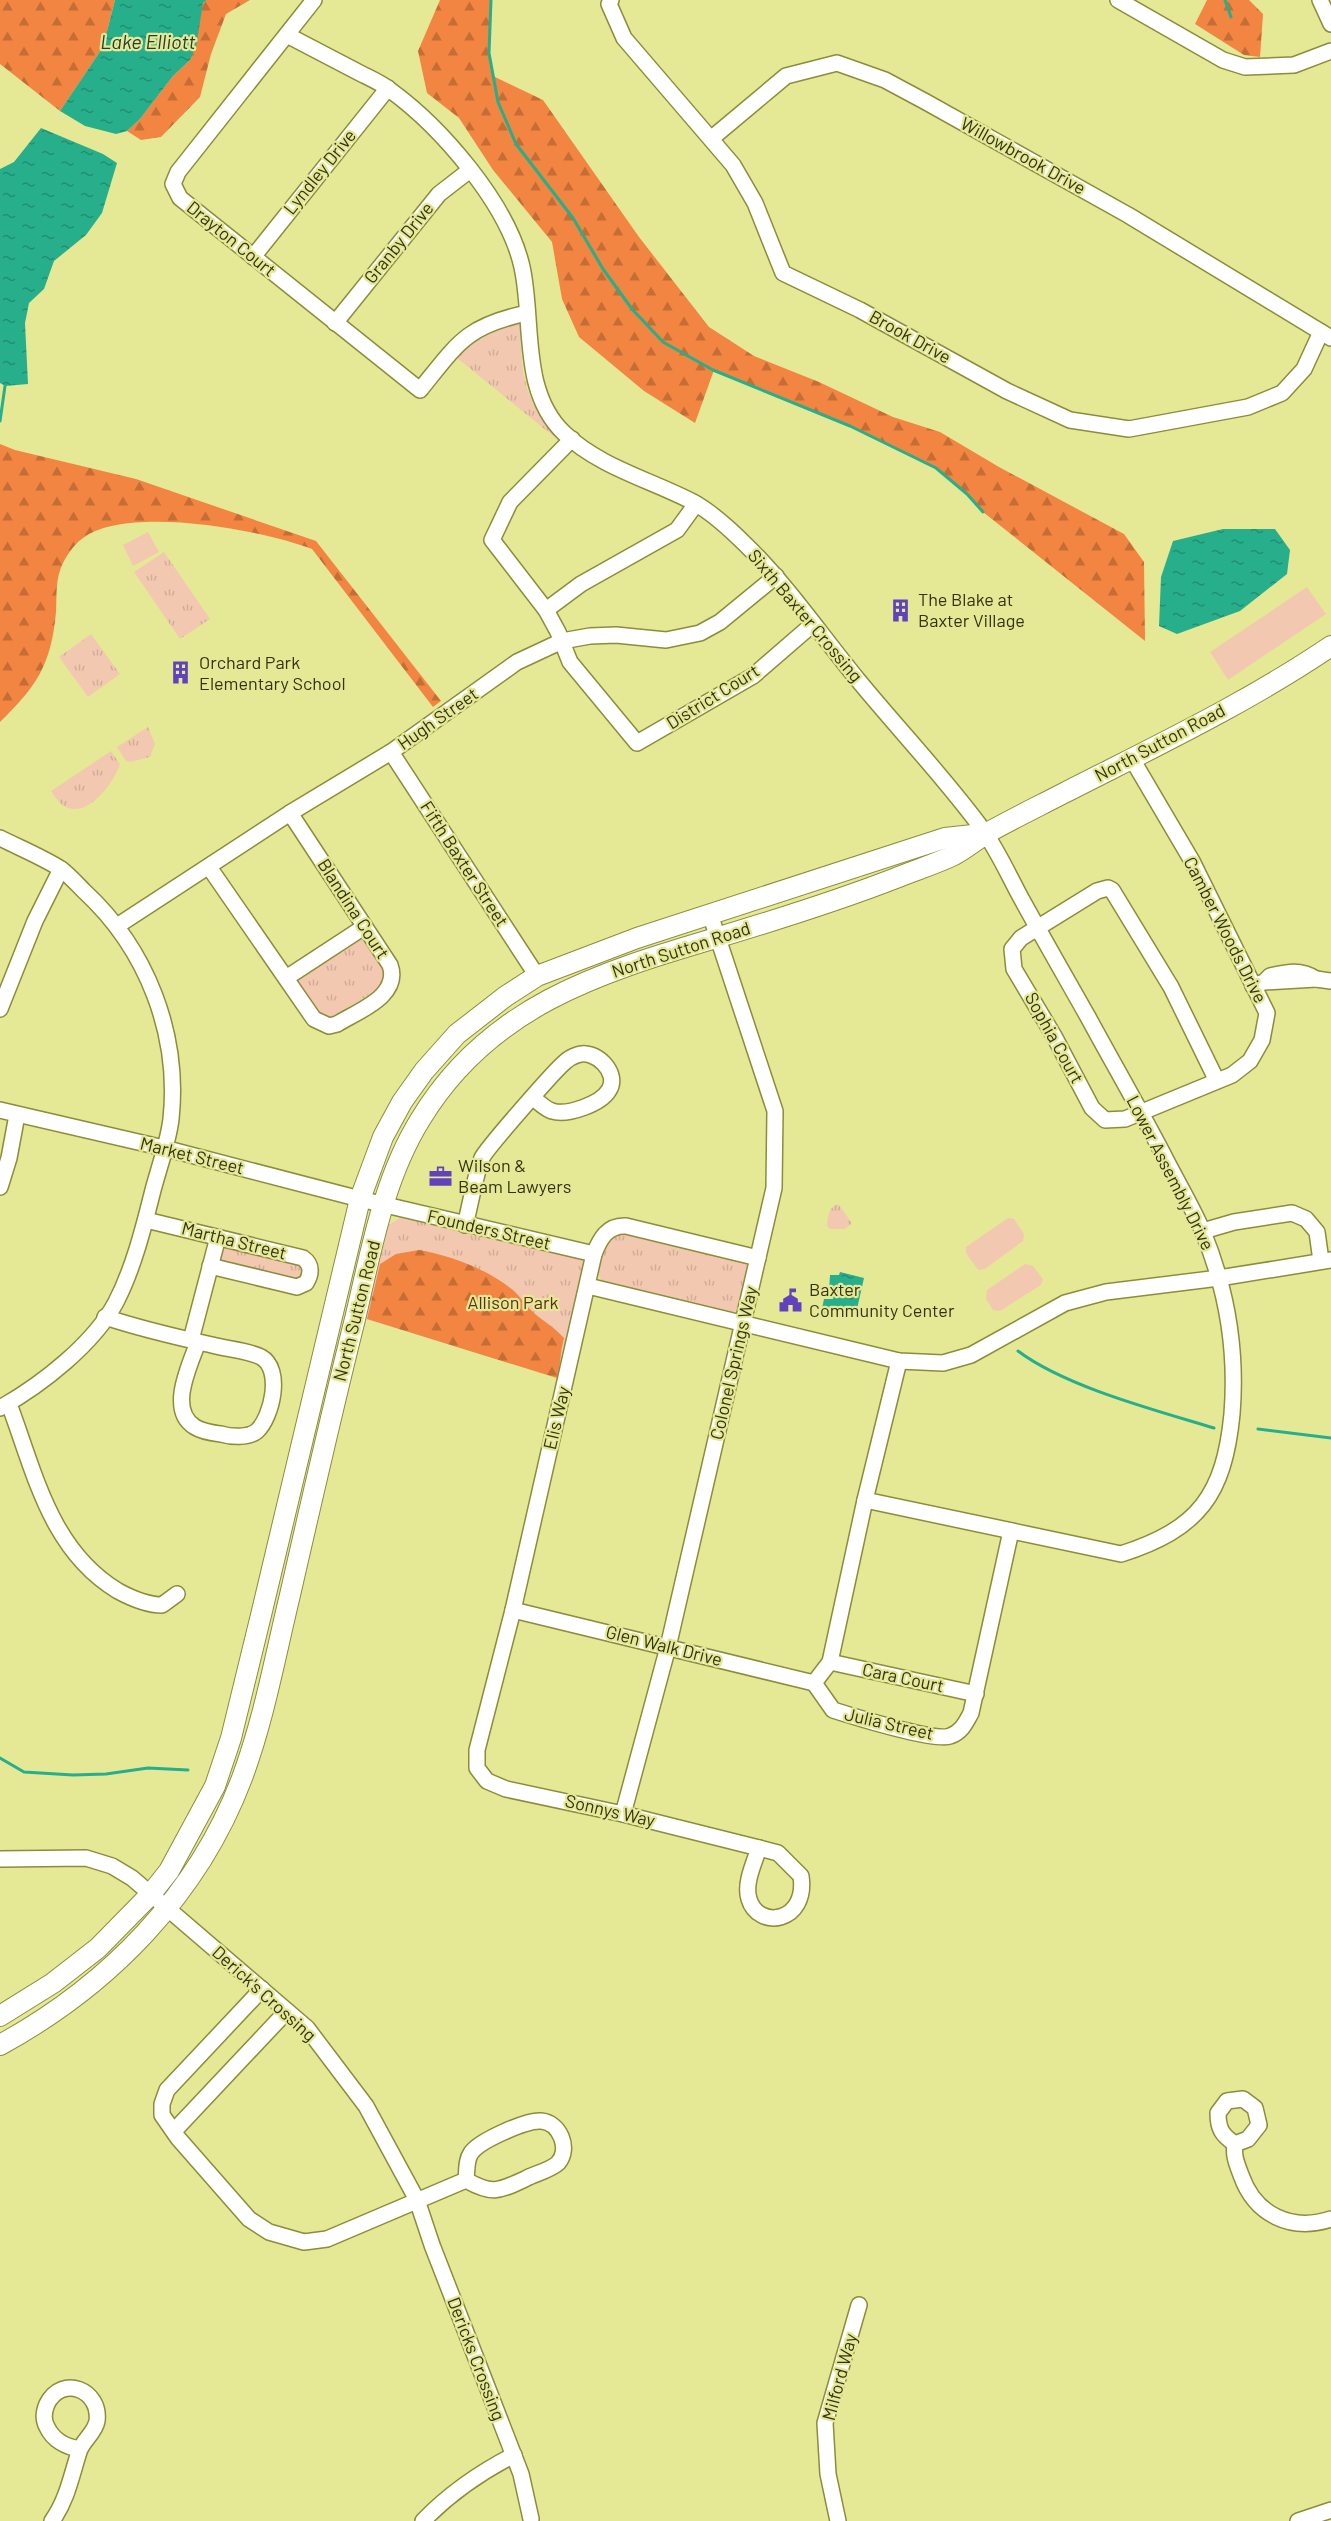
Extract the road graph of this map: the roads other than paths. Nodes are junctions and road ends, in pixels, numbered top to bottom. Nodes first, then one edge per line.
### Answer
1 (315, 0) edge
2 (611, 0) edge
3 (1118, 0) edge
4 (1320, 0) edge
5 (1331, 24) edge
6 (287, 35) junction
7 (1331, 51) edge
8 (388, 88) junction
9 (712, 138) junction
10 (470, 170) junction
11 (253, 257) junction
12 (527, 313) junction
13 (336, 323) junction
14 (1326, 335) edge
15 (572, 439) junction
16 (696, 504) junction
17 (776, 576) junction
18 (546, 610) junction
19 (813, 624) junction
20 (562, 641) junction
21 (1331, 646) edge
22 (391, 752) junction
23 (1132, 759) junction
24 (290, 813) junction
25 (986, 834) junction
26 (0, 838) edge
27 (209, 867) junction
28 (61, 869) junction
29 (710, 914) junction
30 (117, 926) junction
31 (364, 927) junction
32 (1038, 928) junction
33 (718, 938) junction
34 (537, 976) junction
35 (286, 978) junction
36 (1324, 980) edge
37 (1259, 984) junction
38 (0, 1009) edge
39 (1217, 1082) junction
40 (533, 1098) junction
41 (0, 1110) edge
42 (1141, 1113) junction
43 (17, 1115) junction
44 (164, 1148) junction
45 (0, 1187) edge
46 (360, 1199) junction
47 (383, 1205) junction
48 (146, 1220) junction
49 (465, 1225) junction
50 (1203, 1231) junction
51 (218, 1237) junction
52 (594, 1254) junction
53 (758, 1258) junction
54 (1326, 1260) edge
55 (210, 1266) junction
56 (1219, 1278) junction
57 (588, 1286) junction
58 (105, 1317) junction
59 (744, 1323) junction
60 (194, 1341) junction
61 (898, 1361) junction
62 (4, 1406) edge
63 (865, 1500) junction
64 (1011, 1531) junction
65 (177, 1594) dead end
66 (513, 1610) junction
67 (668, 1647) junction
68 (830, 1662) junction
69 (814, 1683) junction
70 (976, 1694) junction
71 (477, 1758) joint
72 (623, 1814) junction
73 (759, 1848) junction
74 (0, 1859) edge
75 (150, 1895) junction
76 (167, 1909) junction
77 (261, 1989) junction
78 (287, 2011) junction
79 (0, 2016) edge
80 (0, 2045) edge
81 (174, 2131) junction
82 (1235, 2144) dead end
83 (466, 2180) junction
84 (417, 2200) junction
85 (1331, 2220) edge
86 (860, 2305) dead end
87 (80, 2449) dead end
88 (514, 2455) junction
89 (1331, 2510) edge
90 (531, 2519) dead end
91 (52, 2521) edge
92 (423, 2521) edge
93 (838, 2521) edge
94 (1298, 2521) edge

1 - 6 street, Drayton Court
2 - 9 street, Brook Drive
3 - 7 street
4 - 5 street
6 - 8 street, Sixth Baxter Crossing
6 - 11 street, Drayton Court
8 - 10 street, Sixth Baxter Crossing
8 - 11 street, Lyndley Drive
9 - 14 street, Willowbrook Drive
9 - 14 street, Brook Drive
10 - 12 street, Sixth Baxter Crossing
10 - 13 street, Granby Drive
11 - 13 street, Drayton Court
12 - 13 street, Drayton Court
12 - 15 street, Sixth Baxter Crossing
15 - 16 street, Sixth Baxter Crossing
15 - 18 street
16 - 17 street, Sixth Baxter Crossing
16 - 18 street
17 - 19 street, Sixth Baxter Crossing
17 - 20 street, Hugh Street
18 - 20 street
19 - 20 street, District Court
19 - 25 street, Sixth Baxter Crossing
20 - 22 street, Hugh Street
21 - 23 main road, North Sutton Road
22 - 24 street, Hugh Street
22 - 34 street, Fifth Baxter Street
23 - 25 main road, North Sutton Road
23 - 37 street, Camber Woods Drive
24 - 27 street, Hugh Street
24 - 31 street, Blandina Court
25 - 29 main road, North Sutton Road
25 - 32 street, Lower Assembly Drive
25 - 33 main road, North Sutton Road
26 - 28 street
27 - 30 street, Hugh Street
27 - 35 street, Blandina Court
28 - 30 street
28 - 38 street
29 - 33 street, Colonel Springs Way
29 - 34 main road, North Sutton Road
30 - 44 street
31 - 35 street
31 - 35 street, Blandina Court
32 - 39 street, Sophia Court
32 - 42 street, Lower Assembly Drive
32 - 42 street, Sophia Court
33 - 47 main road, North Sutton Road
33 - 53 street, Colonel Springs Way
34 - 46 main road, North Sutton Road
36 - 37 street
37 - 39 street, Camber Woods Drive
39 - 42 street, Camber Woods Drive
40 - 40 street
40 - 49 street
41 - 43 street, Market Street
42 - 50 street, Lower Assembly Drive
43 - 44 street, Market Street
43 - 45 street
44 - 46 street, Market Street
44 - 48 street
46 - 47 street, Market Street
46 - 75 main road, North Sutton Road
47 - 49 street, Founders Street
47 - 76 main road, North Sutton Road
48 - 51 street, Martha Street
48 - 58 street
49 - 52 street, Founders Street
50 - 54 street
50 - 56 street, Lower Assembly Drive
51 - 55 street, Martha Street
51 - 55 street, Martha Street
52 - 53 street, Elis Way
52 - 57 street, Elis Way
53 - 59 street, Colonel Springs Way
54 - 56 street
55 - 60 street, Martha Street
56 - 61 street
56 - 64 street, Lower Assembly Drive
57 - 59 street
57 - 66 street, Elis Way
58 - 60 street
58 - 62 street
59 - 61 street
59 - 67 street, Colonel Springs Way
60 - 60 street
61 - 63 street
62 - 65 street
63 - 64 street, Lower Assembly Drive
63 - 68 street
64 - 70 street, Julia Street
66 - 67 street, Glen Walk Drive
66 - 71 street, Elis Way
67 - 69 street, Glen Walk Drive
67 - 72 street, Colonel Springs Way
68 - 69 street
68 - 70 street, Cara Court
69 - 70 street, Julia Street
71 - 72 street, Sonnys Way
72 - 73 street, Sonnys Way
73 - 73 street, Sonnys Way
74 - 75 street, Derick's Crossing
75 - 76 street, Derick's Crossing
75 - 79 main road, North Sutton Road
76 - 77 street, Derick's Crossing
76 - 80 main road, North Sutton Road
77 - 78 street, Derick's Crossing
77 - 81 street
78 - 81 street
78 - 84 street, Derick's Crossing
81 - 84 street
82 - 85 street
83 - 83 street
83 - 84 street
84 - 88 street, Dericks Crossing
86 - 93 street, Milford Way
87 - 91 street
88 - 90 street, Dericks Crossing
88 - 92 street
89 - 94 street

